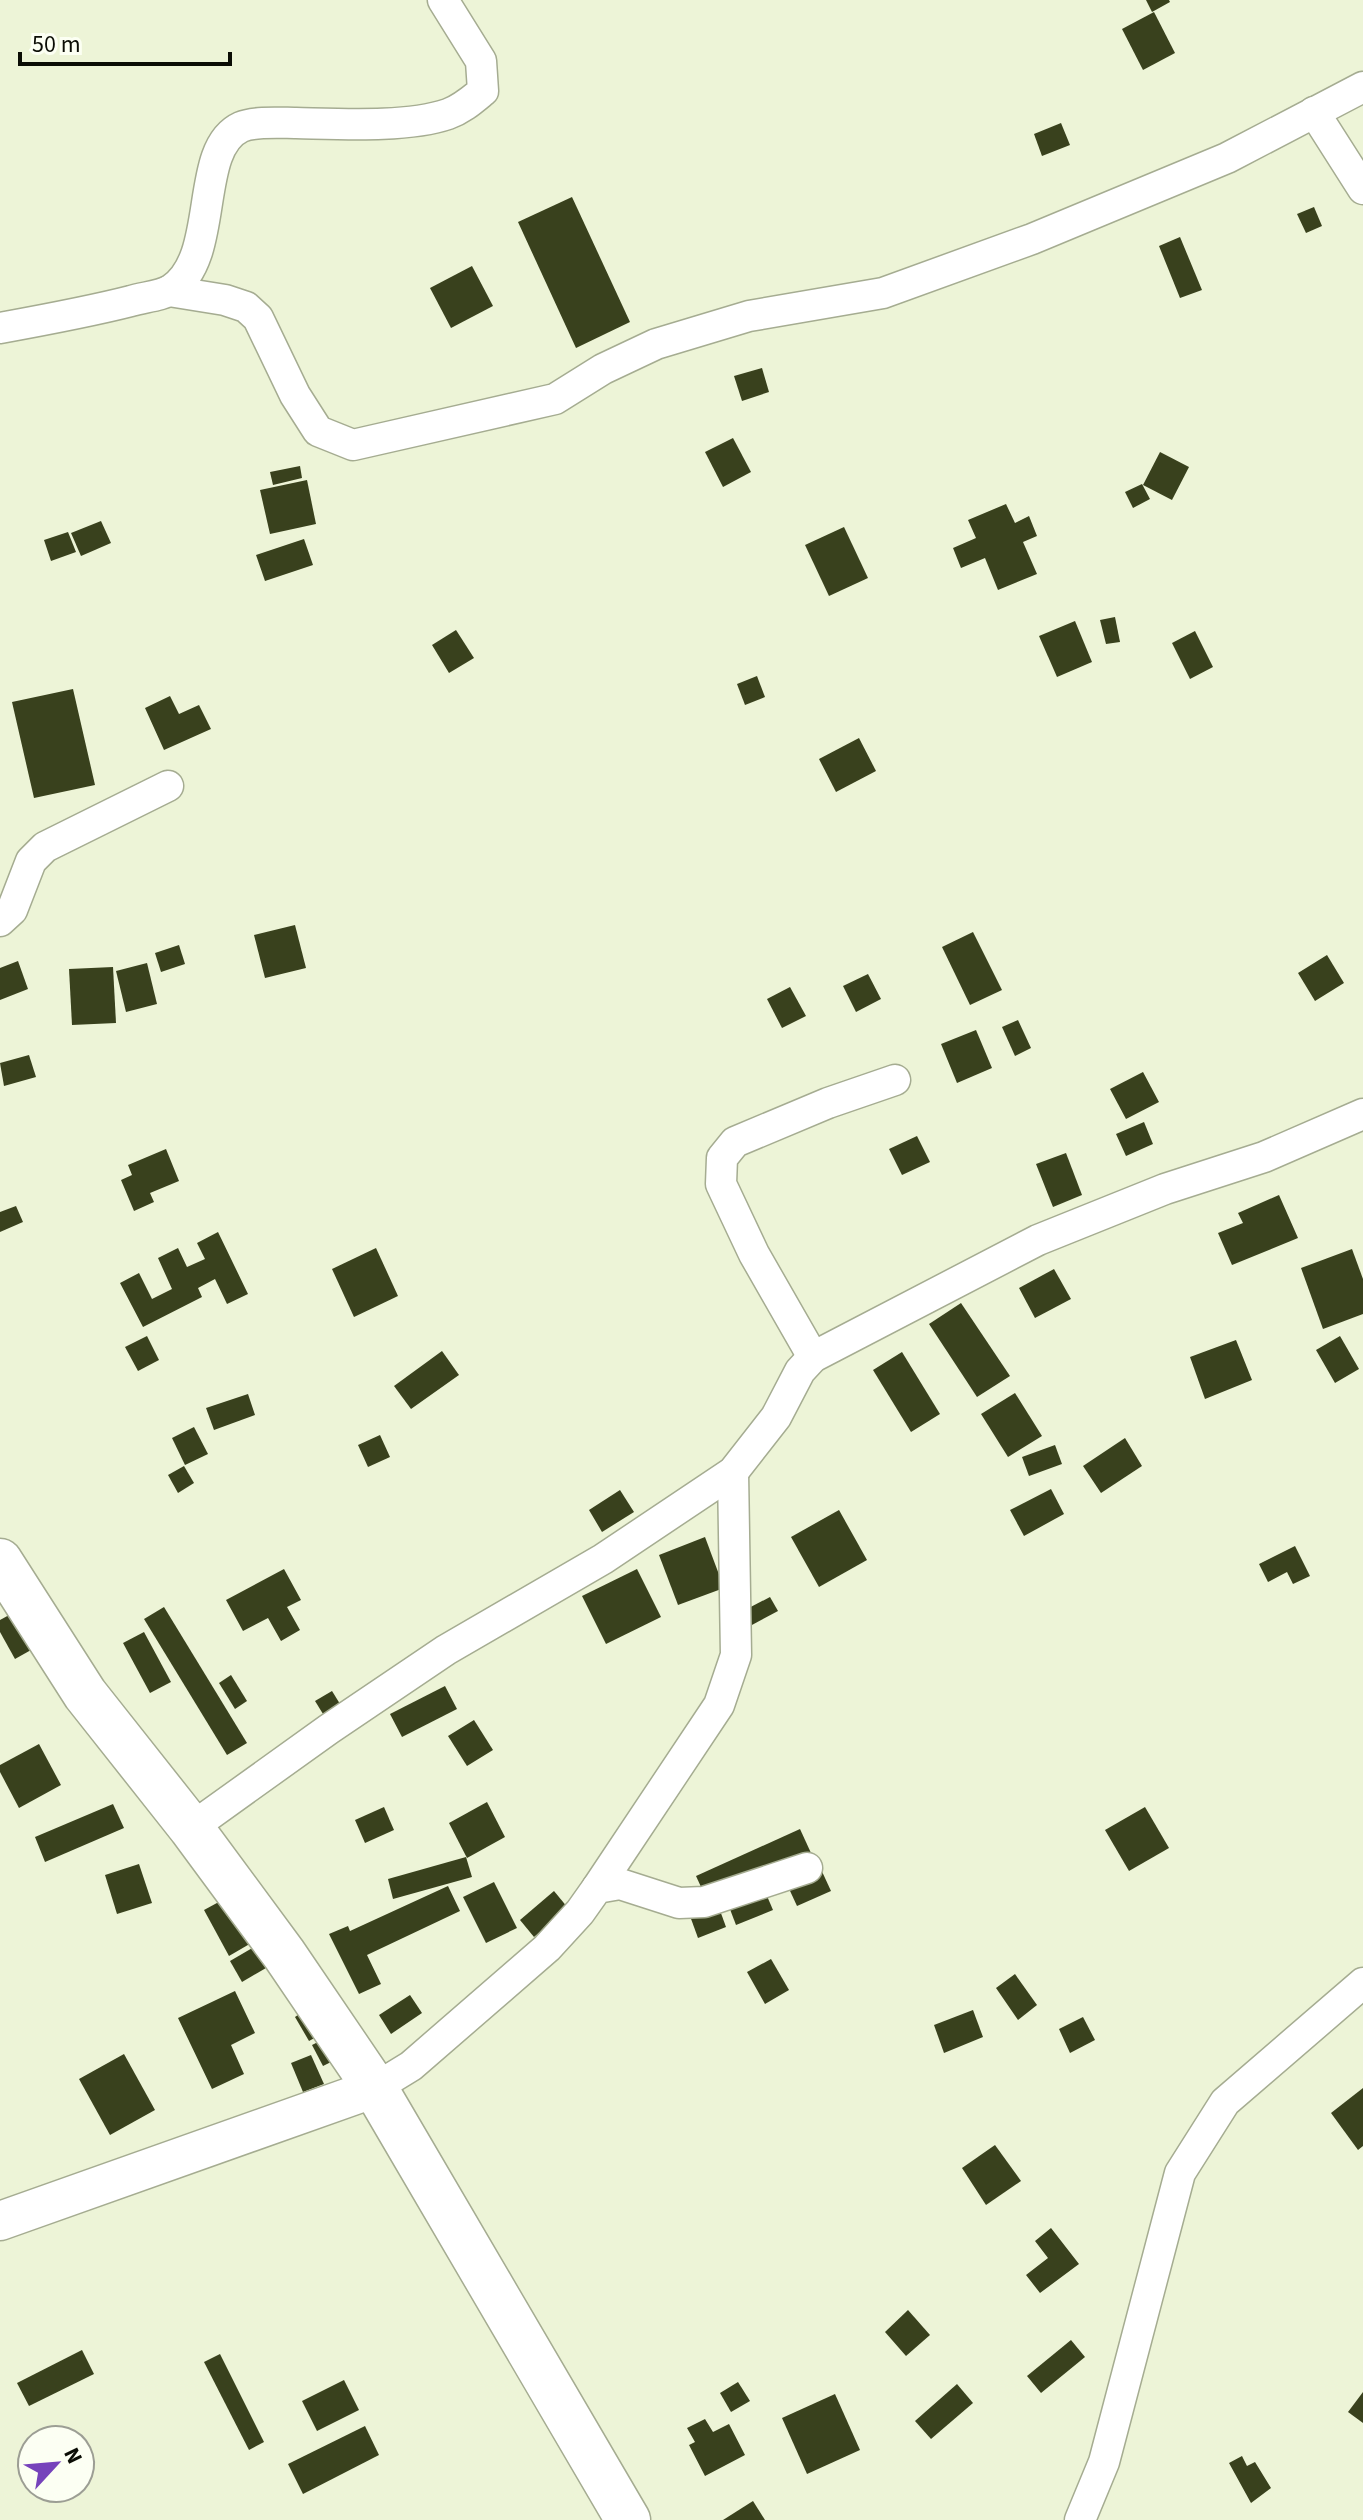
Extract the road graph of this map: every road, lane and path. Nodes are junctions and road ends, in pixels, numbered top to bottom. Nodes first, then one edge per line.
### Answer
1 (443, 0) edge
2 (1363, 87) edge
3 (1314, 112) junction
4 (1363, 189) edge
5 (169, 291) junction
6 (0, 328) edge
7 (168, 786) dead end
8 (0, 921) edge
9 (895, 1080) dead end
10 (1363, 1114) edge
11 (813, 1357) junction
12 (733, 1472) junction
13 (0, 1561) edge
14 (191, 1828) junction
15 (807, 1868) dead end
16 (597, 1888) junction
17 (1363, 1983) edge
18 (375, 2088) junction
19 (0, 2221) edge
20 (628, 2520) edge
21 (1080, 2520) edge

1 - 5 street
2 - 3 street
3 - 4 street
3 - 5 street
5 - 6 street
7 - 8 street
9 - 11 street
10 - 11 street
11 - 12 street
12 - 14 street
12 - 16 street
13 - 14 main road
14 - 18 main road
15 - 16 street
16 - 18 street
17 - 21 street
18 - 19 street
18 - 20 main road

